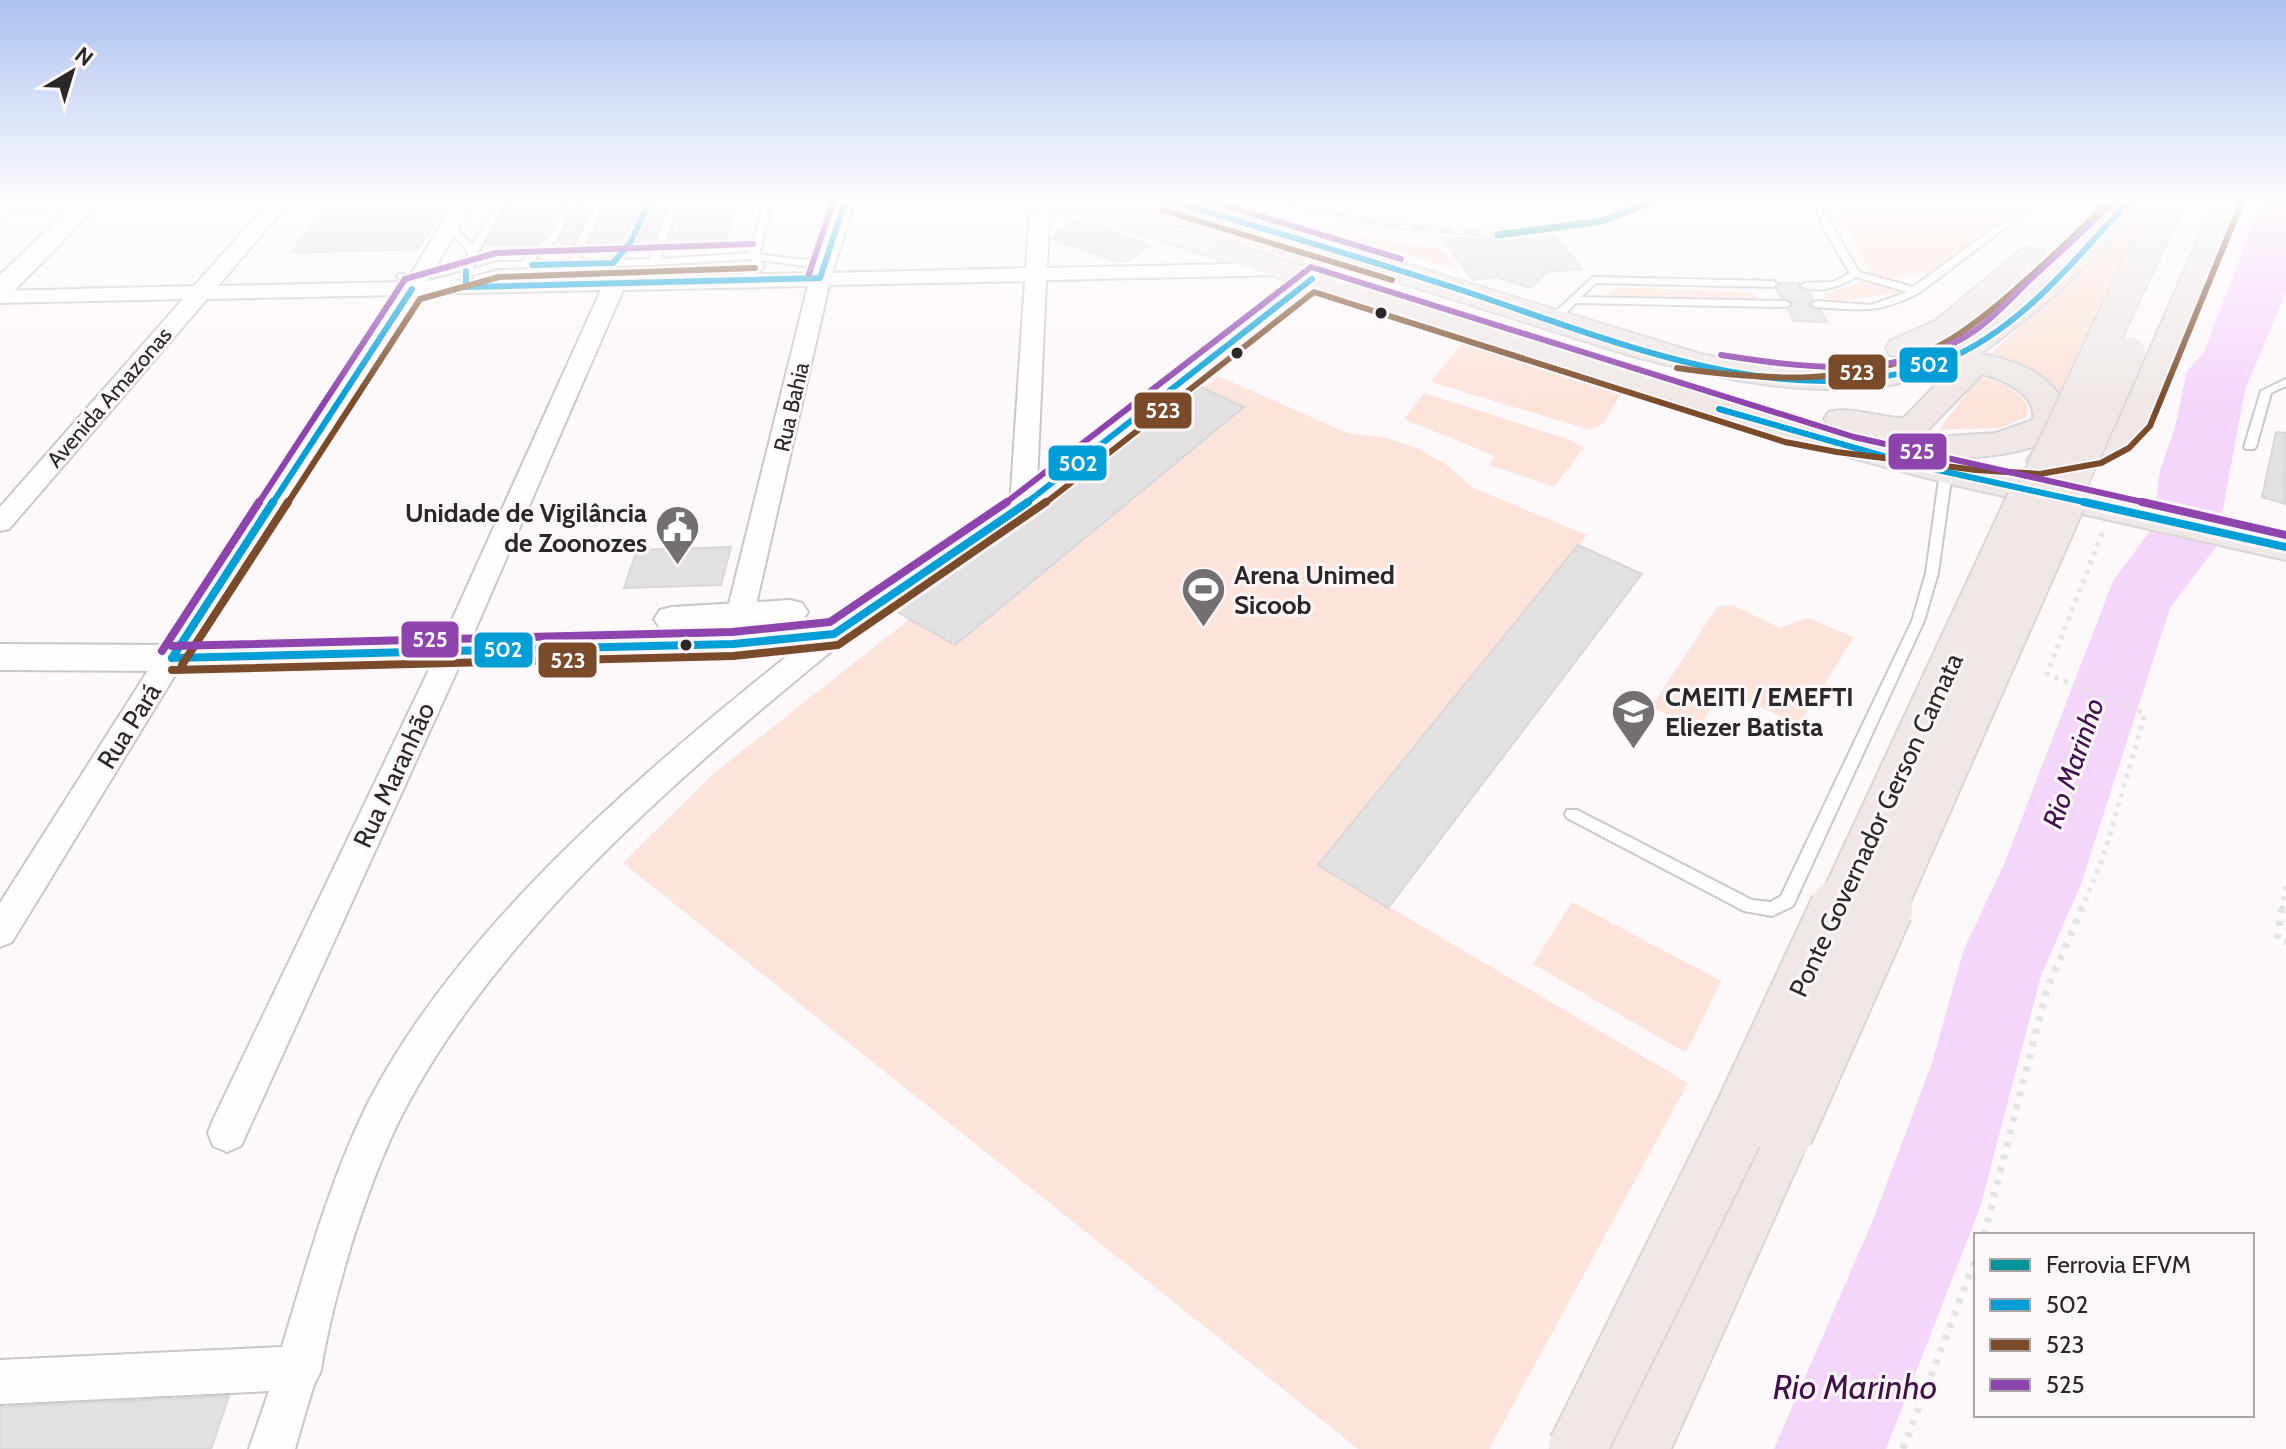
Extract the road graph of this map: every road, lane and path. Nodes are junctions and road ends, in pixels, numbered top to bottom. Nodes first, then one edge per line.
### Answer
1 (24, 267) edge
2 (222, 267) edge
3 (419, 267) edge
4 (469, 267) edge
5 (516, 267) edge
6 (591, 267) edge
7 (617, 267) edge
8 (637, 267) edge
9 (759, 267) edge
10 (824, 267) junction
11 (1035, 267) edge
12 (1274, 267) edge
13 (1317, 267) edge
14 (1396, 267) edge
15 (1851, 267) edge
16 (1949, 267) edge
17 (2018, 267) edge
18 (2062, 267) edge
19 (2138, 267) edge
20 (2168, 267) edge
21 (2202, 267) edge
22 (614, 273) junction
23 (1297, 274) junction
24 (1855, 274) junction
25 (1034, 276) junction
26 (466, 279) junction
27 (743, 280) junction
28 (407, 283) junction
29 (1773, 284) dead end
30 (1805, 286) dead end
31 (0, 290) edge
32 (1916, 291) junction
33 (198, 293) junction
34 (0, 297) edge
35 (1786, 304) dead end
36 (1816, 304) dead end
37 (1563, 310) junction
38 (1639, 346) junction
39 (1950, 361) junction
40 (2286, 382) edge
41 (1650, 387) junction
42 (1821, 415) junction
43 (1789, 431) junction
44 (2250, 447) dead end
45 (1902, 449) junction
46 (1946, 472) junction
47 (2074, 500) junction
48 (1023, 506) junction
49 (0, 523) edge
50 (2285, 547) edge
51 (872, 605) junction
52 (0, 630) edge
53 (738, 630) junction
54 (834, 634) junction
55 (457, 638) junction
56 (180, 645) junction
57 (0, 657) edge
58 (1572, 814) dead end
59 (2286, 885) edge
60 (0, 932) edge
61 (2286, 942) edge
62 (227, 1133) dead end
63 (1985, 1233) edge
64 (1974, 1263) edge
65 (300, 1368) junction
66 (0, 1382) edge
67 (272, 1449) edge
68 (1577, 1449) edge
69 (1637, 1449) edge
70 (1903, 1449) edge

1 - 31 street
2 - 33 street, Avenida Amazonas
3 - 28 street, Rua Pará
4 - 26 lane
5 - 26 lane
6 - 22 lane
7 - 22 lane
8 - 22 lane
9 - 27 lane
10 - 25 street
10 - 27 street
10 - 53 street, Rua Bahia
11 - 25 street
12 - 23 main road
13 - 23 main road
14 - 37 main road
15 - 24 lane
16 - 32 lane
17 - 38 main road
18 - 39 main road
19 - 68 main road, Ponte Governador Gerson Camata, bridge
20 - 69 main road, Ponte Governador Gerson Camata, bridge
21 - 45 main road
22 - 26 street
22 - 27 street
22 - 55 street, Rua Maranhão
23 - 25 street
23 - 41 main road
23 - 48 street
24 - 30 lane
24 - 32 lane
25 - 48 street
26 - 28 street
28 - 33 street
28 - 56 street, Rua Pará
29 - 37 lane
32 - 36 lane
33 - 34 street
33 - 49 street, Avenida Amazonas
35 - 37 lane
37 - 38 main road
38 - 39 main road
38 - 42 main road
39 - 42 main road
39 - 45 main road
40 - 44 lane
41 - 42 main road
41 - 43 main road
43 - 45 main road
43 - 46 main road
46 - 47 main road
46 - 58 lane
47 - 50 main road
47 - 63 path
48 - 51 street
51 - 53 street
51 - 54 street
52 - 56 street
53 - 54 street
53 - 55 street
54 - 65 street
55 - 56 street
55 - 62 street, Rua Maranhão
56 - 57 street
56 - 60 street, Rua Pará
59 - 61 path
64 - 70 path
65 - 66 street
65 - 67 street

